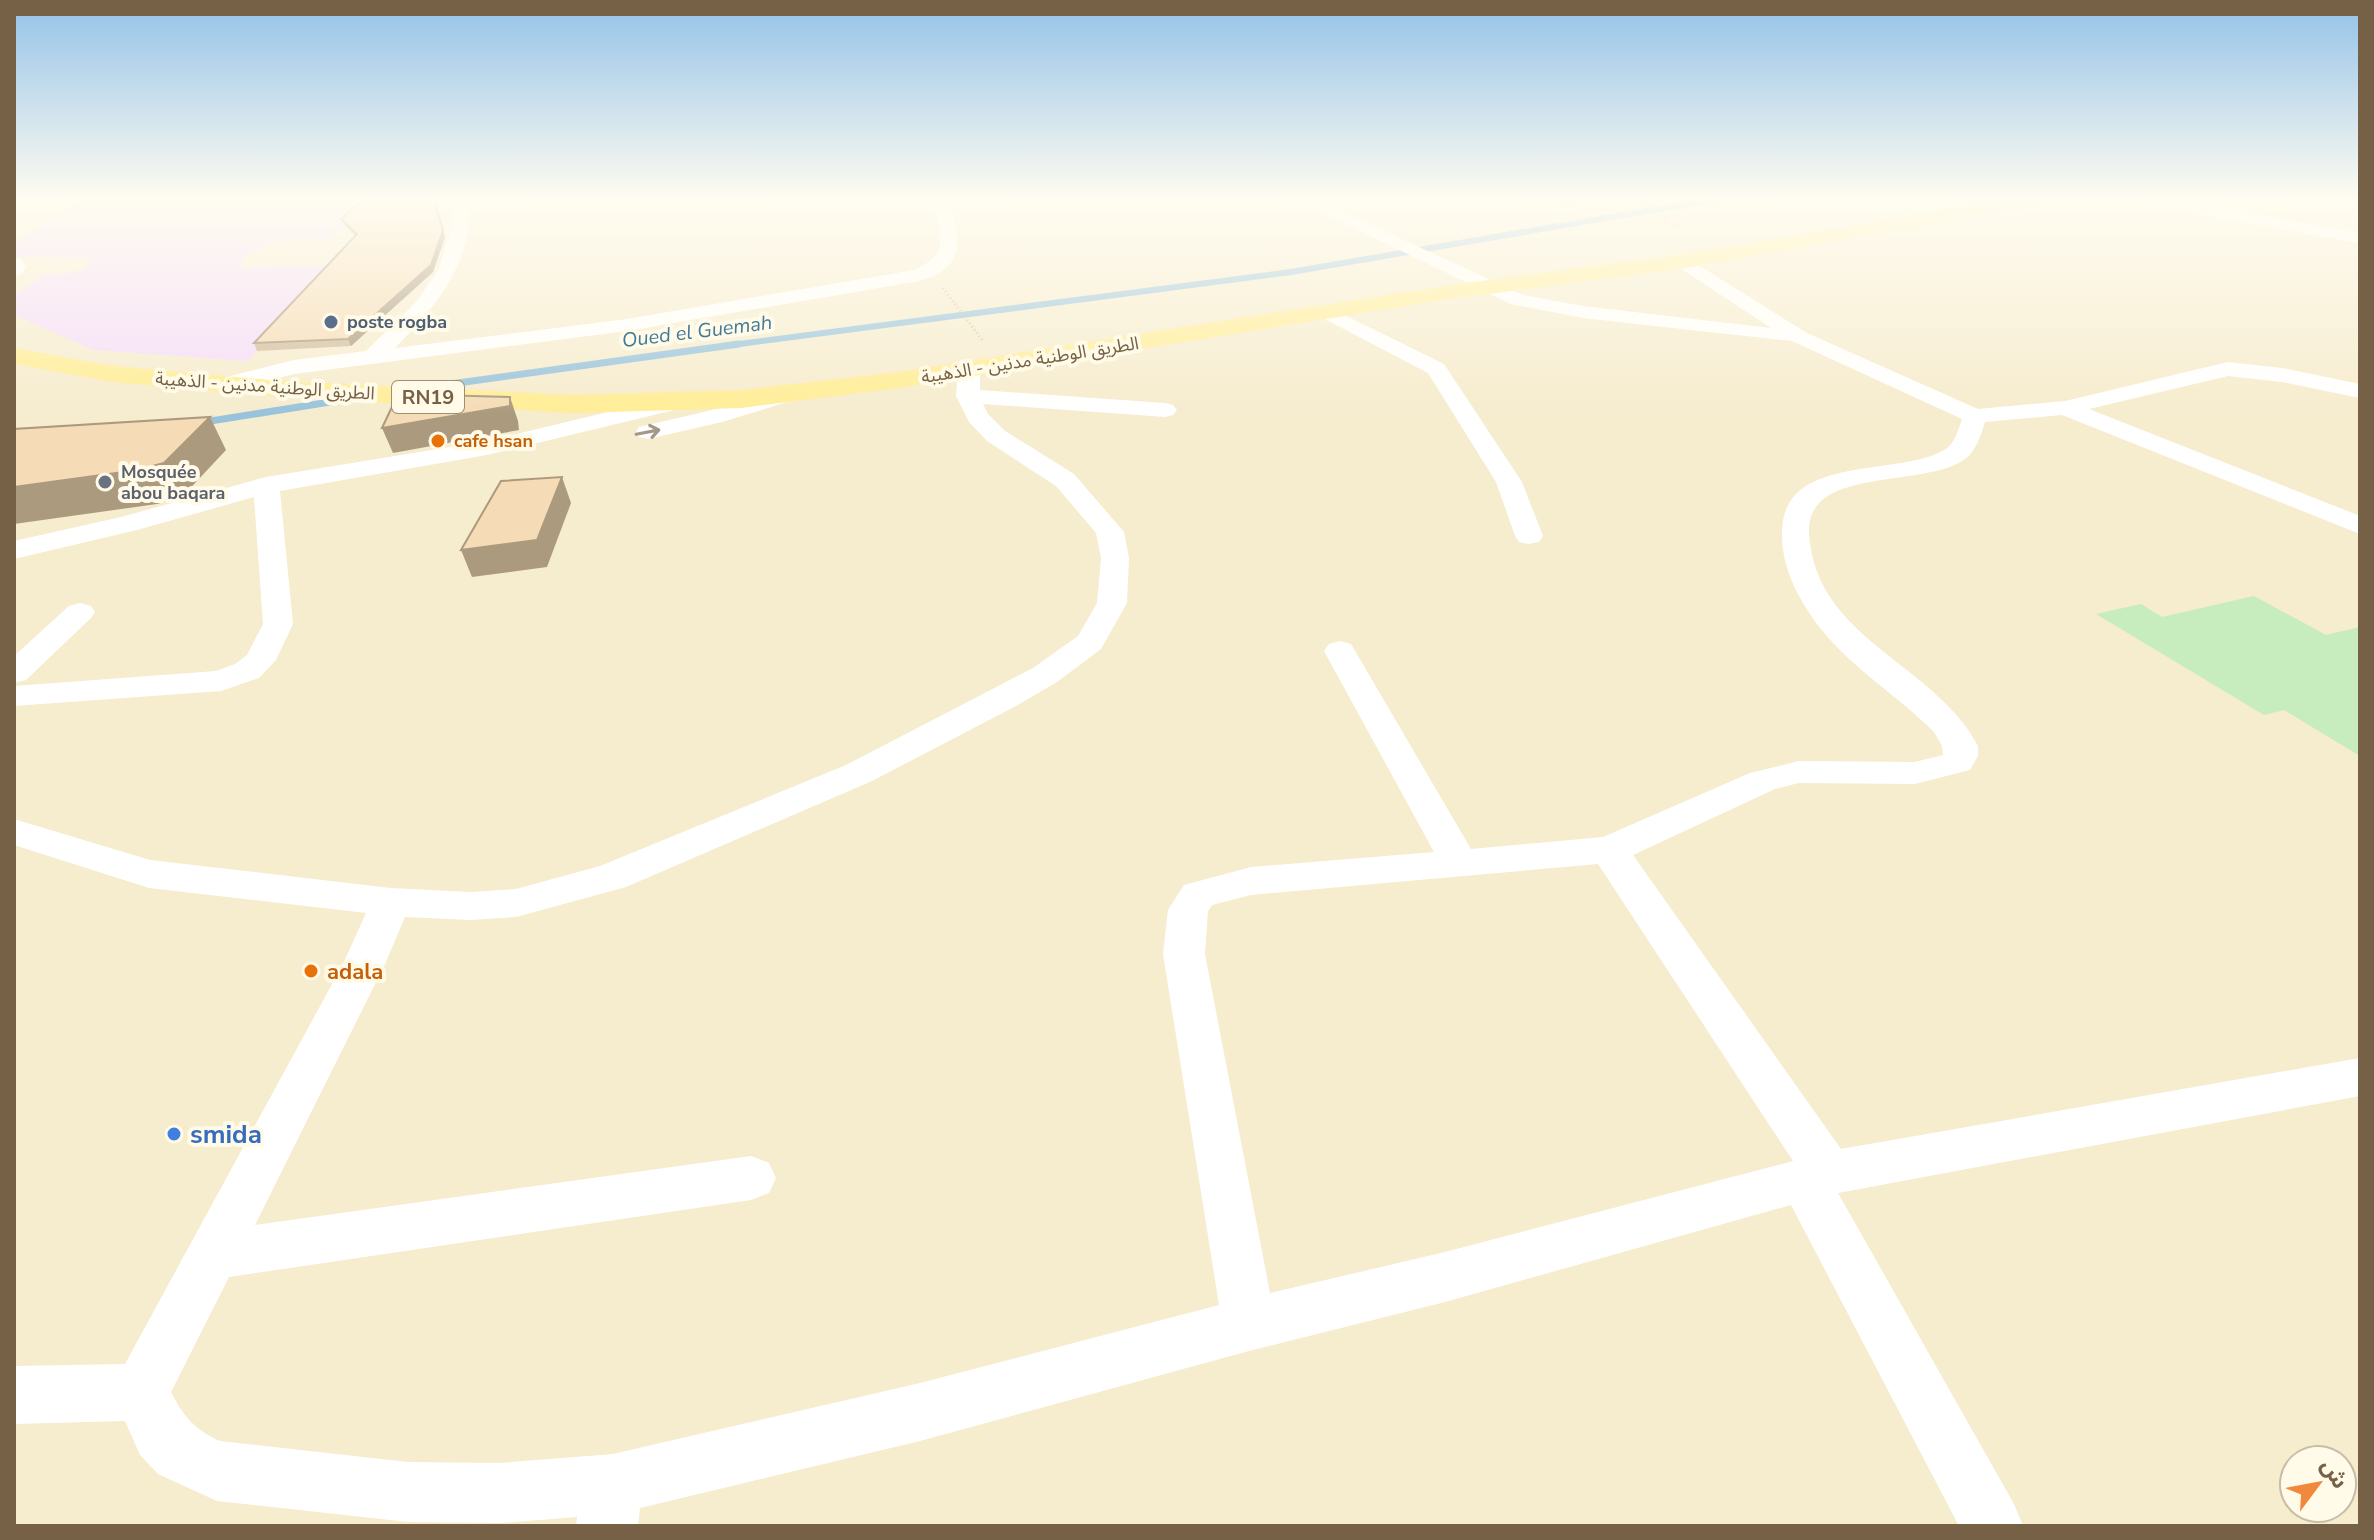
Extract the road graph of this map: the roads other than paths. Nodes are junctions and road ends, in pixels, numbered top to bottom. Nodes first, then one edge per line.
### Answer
1 (447, 271) edge
2 (928, 271) edge
3 (1453, 271) edge
4 (1612, 271) edge
5 (1694, 271) edge
6 (1487, 287) junction
7 (1326, 312) junction
8 (1800, 337) junction
9 (14, 356) edge
10 (373, 357) junction
11 (982, 376) junction
12 (222, 385) junction
13 (2360, 391) edge
14 (786, 395) junction
15 (679, 402) junction
16 (2065, 408) junction
17 (1165, 410) dead end
18 (1975, 416) junction
19 (487, 448) junction
20 (266, 485) junction
21 (2360, 526) edge
22 (1529, 536) dead end
23 (14, 550) edge
24 (80, 612) dead end
25 (1340, 651) dead end
26 (14, 673) edge
27 (14, 696) edge
28 (14, 832) edge
29 (1609, 850) junction
30 (1459, 862) junction
31 (391, 902) junction
32 (2360, 1077) edge
33 (1816, 1176) junction
34 (751, 1178) dead end
35 (212, 1255) junction
36 (1249, 1324) junction
37 (141, 1392) junction
38 (14, 1395) edge
39 (610, 1505) edge
40 (1992, 1526) edge

1 - 10 street
2 - 10 street
3 - 6 street
4 - 6 main road, الطريق الوطنية مدنين - الذهيبة / RN19
5 - 8 street
6 - 7 main road, الطريق الوطنية مدنين - الذهيبة / RN19
6 - 8 street
7 - 11 main road, الطريق الوطنية مدنين - الذهيبة / RN19
7 - 22 street
8 - 18 street
9 - 12 main road, الطريق الوطنية مدنين - الذهيبة / RN19
10 - 12 street
11 - 14 main road, الطريق الوطنية مدنين - الذهيبة / RN19
11 - 17 street
11 - 31 street
12 - 15 main road, الطريق الوطنية مدنين - الذهيبة / RN19
13 - 16 street
14 - 15 main road, الطريق الوطنية مدنين - الذهيبة / RN19
19 -> 14 street
15 - 19 street
16 - 18 street
16 - 21 street
18 - 29 street
19 - 20 street
20 - 23 street
20 - 27 street
24 - 26 street
25 - 30 street
28 - 31 street
29 - 30 street
29 - 33 street
30 - 36 street
31 - 35 street
32 - 33 street
33 - 36 street
33 - 40 street
34 - 35 street
35 - 37 street
36 - 39 street
37 - 38 street
37 - 39 street

